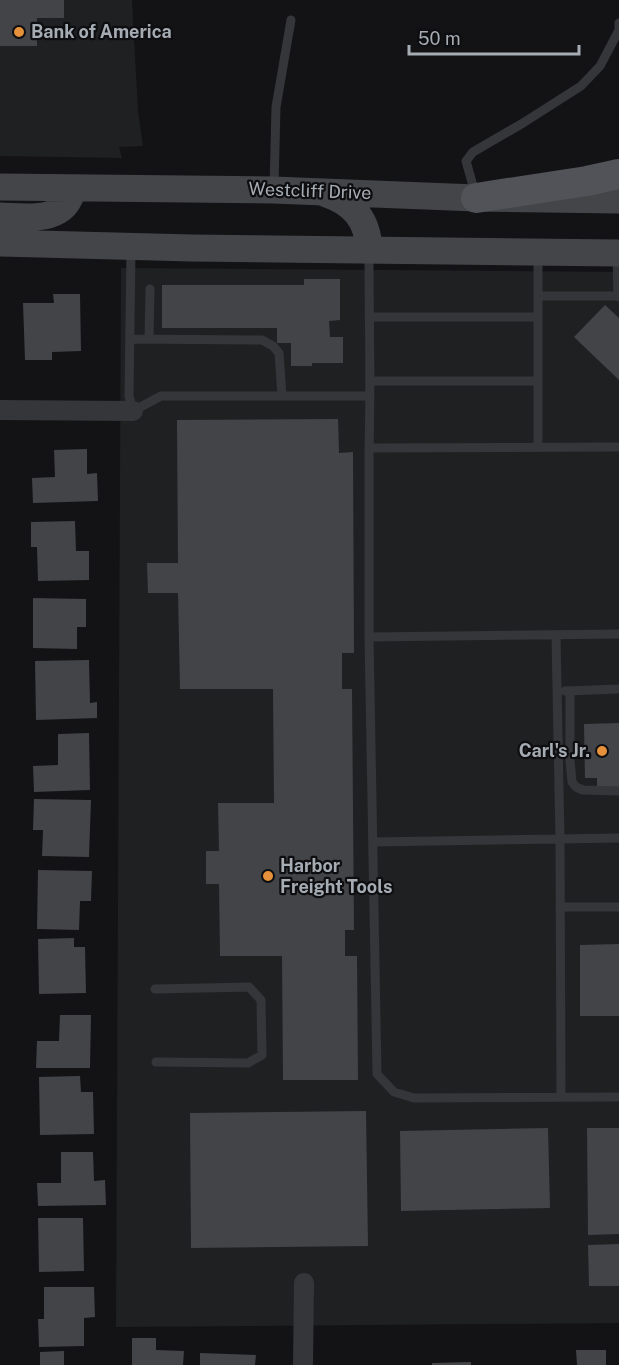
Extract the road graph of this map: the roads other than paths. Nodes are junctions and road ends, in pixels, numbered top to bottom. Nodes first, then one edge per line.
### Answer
1 (291, 20) dead end
2 (619, 23) edge
3 (619, 174) edge
4 (0, 188) edge
5 (74, 188) junction
6 (273, 190) junction
7 (318, 191) junction
8 (476, 198) junction
9 (619, 200) edge
10 (0, 216) edge
11 (0, 243) edge
12 (131, 247) junction
13 (369, 250) junction
14 (538, 252) junction
15 (618, 253) edge
16 (150, 289) dead end
17 (538, 296) junction
18 (618, 297) edge
19 (369, 317) junction
20 (538, 317) junction
21 (130, 339) junction
22 (149, 339) junction
23 (370, 381) junction
24 (538, 381) junction
25 (282, 396) junction
26 (370, 396) junction
27 (0, 410) edge
28 (133, 411) junction
29 (538, 447) junction
30 (619, 447) edge
31 (369, 448) junction
32 (619, 634) edge
33 (556, 635) junction
34 (369, 636) junction
35 (619, 689) edge
36 (557, 691) junction
37 (570, 691) junction
38 (558, 760) junction
39 (570, 760) junction
40 (619, 791) edge
41 (619, 838) edge
42 (560, 839) junction
43 (373, 842) junction
44 (560, 907) junction
45 (619, 907) edge
46 (155, 989) dead end
47 (156, 1062) dead end
48 (561, 1097) junction
49 (619, 1097) edge
50 (304, 1283) dead end
51 (303, 1365) edge

1 - 6 lane
2 - 8 lane
3 - 8 main road
4 - 5 main road, Westcliff Drive
5 - 6 main road, Westcliff Drive
5 - 10 main road
6 - 7 main road, Westcliff Drive
7 - 8 main road, Westcliff Drive
7 - 13 main road
8 - 9 main road, Westcliff Drive
11 - 12 main road
12 - 13 main road
12 - 21 lane
13 - 14 main road
13 - 19 lane
14 - 15 main road
14 - 17 lane
15 - 18 lane
16 - 22 lane
17 - 18 lane
17 - 20 lane
19 - 20 lane
19 - 23 lane
20 - 24 lane
21 - 22 lane
21 - 28 lane
22 - 25 lane
23 - 24 lane
23 - 26 lane
24 - 29 lane
25 - 26 lane
25 - 28 lane
26 - 31 lane
27 - 28 street
29 - 30 lane
29 - 31 lane
31 - 34 lane
32 - 33 lane
33 - 34 lane
33 - 36 lane
34 - 43 lane
35 - 37 lane
36 - 37 lane
36 - 38 lane
37 - 39 lane
38 - 39 lane
38 - 42 lane
39 - 40 lane
41 - 42 lane
42 - 43 lane
42 - 44 lane
43 - 48 lane
44 - 45 lane
44 - 48 lane
46 - 47 lane
48 - 49 lane
50 - 51 street

